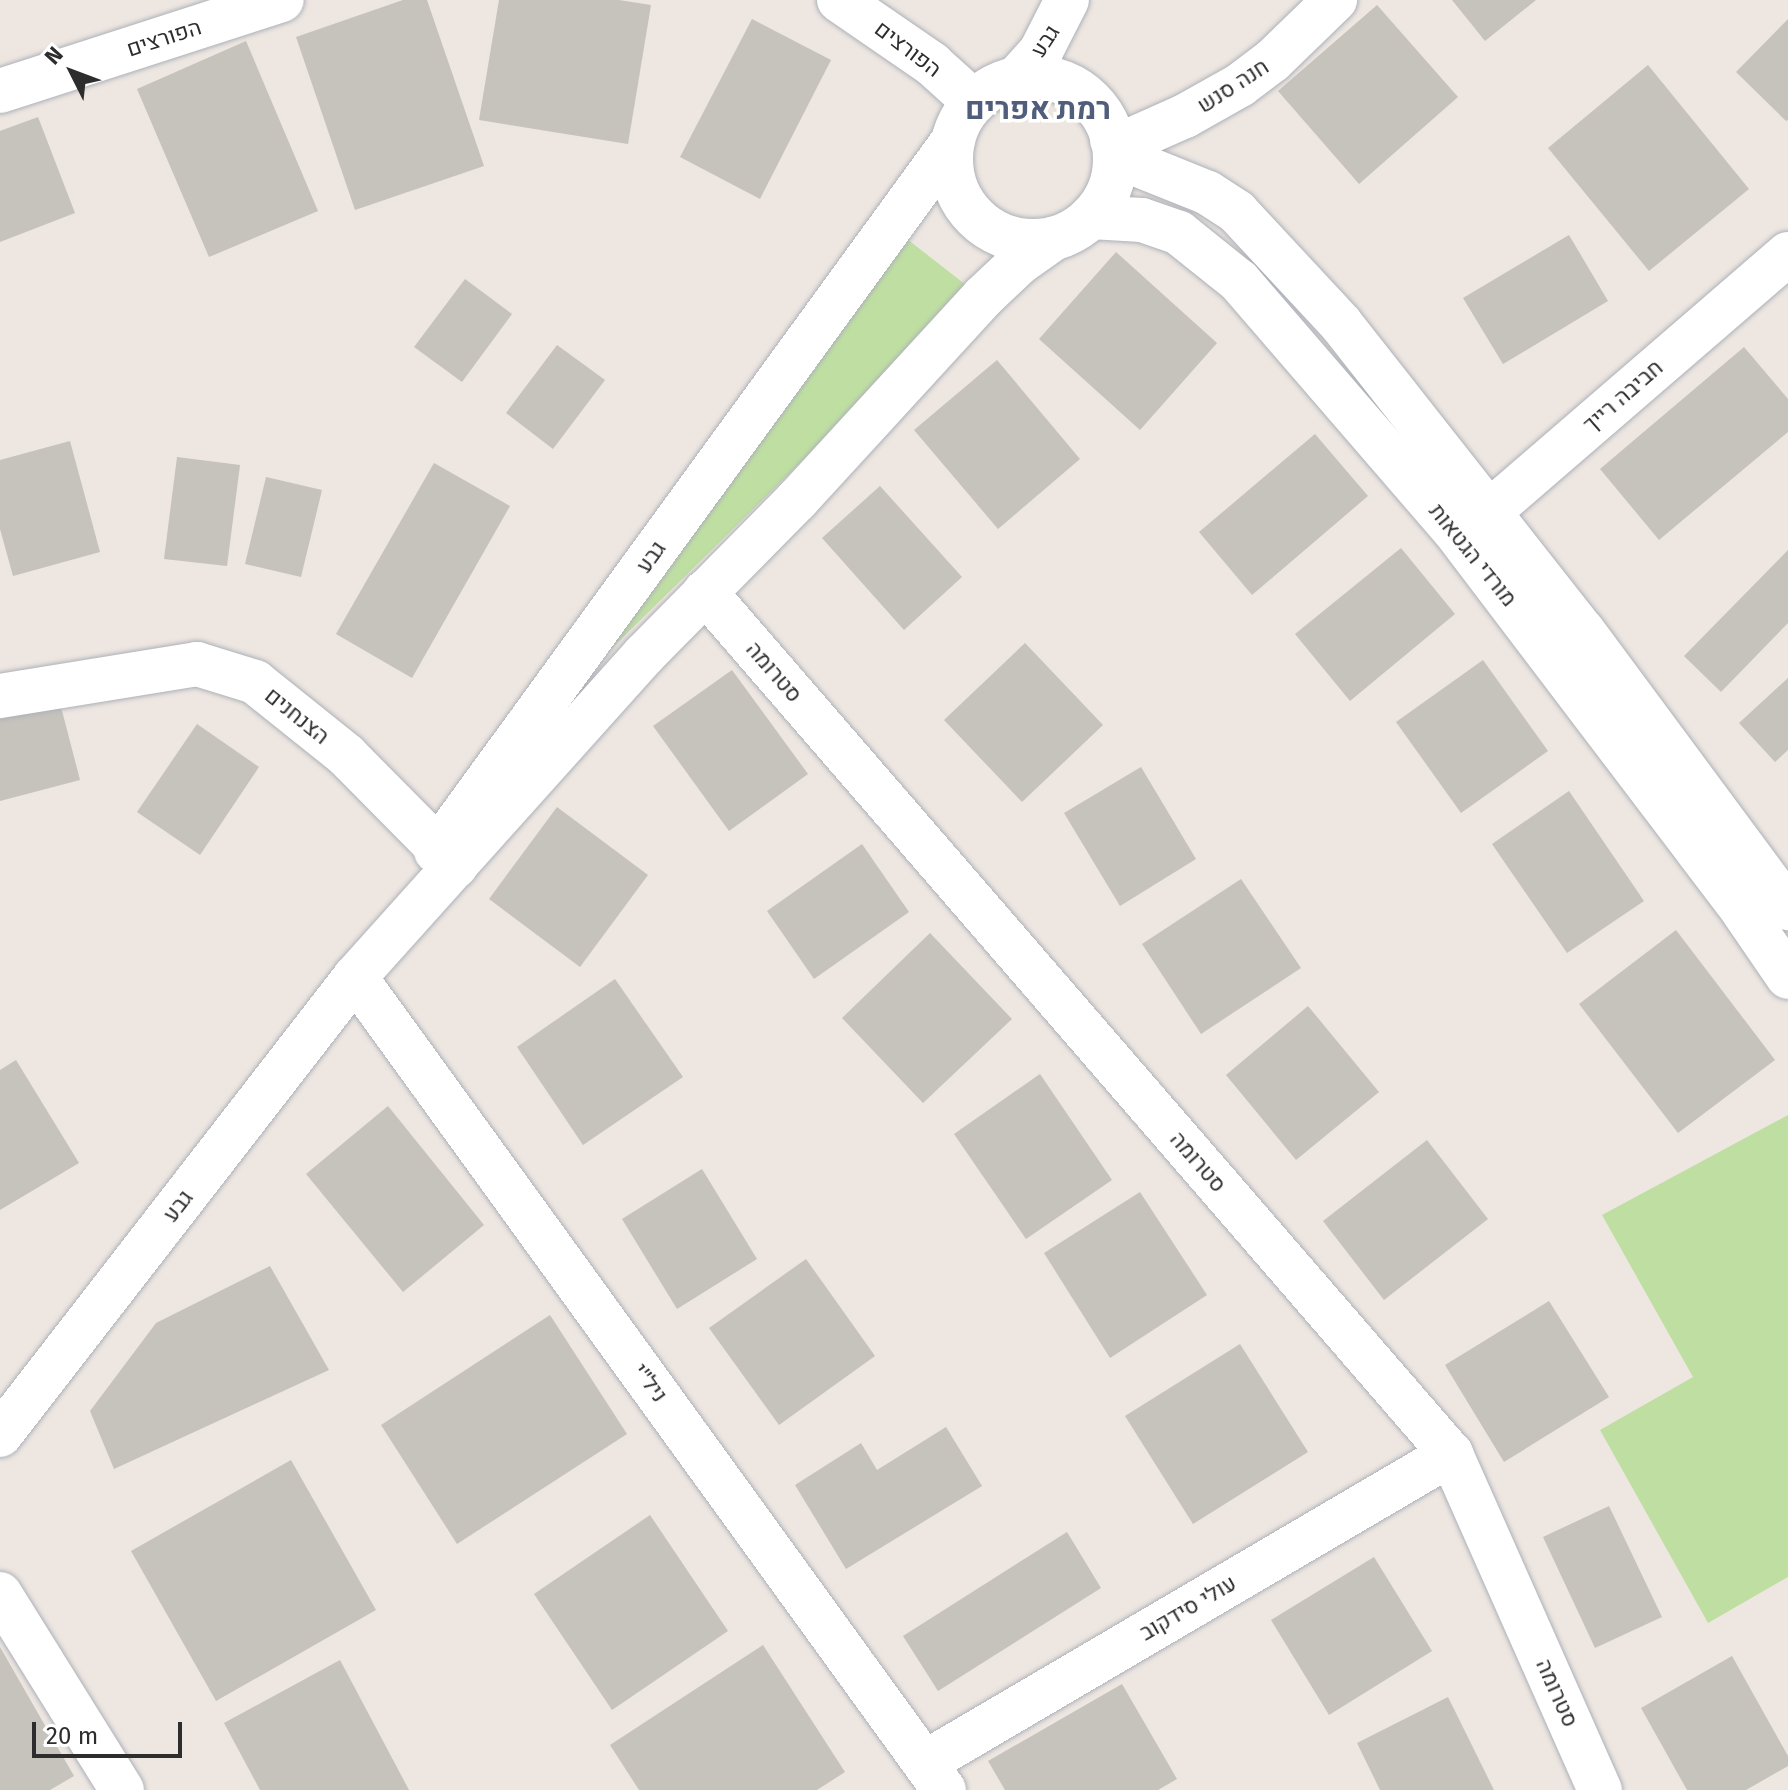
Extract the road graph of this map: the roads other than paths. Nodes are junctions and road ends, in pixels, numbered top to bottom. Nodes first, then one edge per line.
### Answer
1 (282, 0) edge
2 (839, 0) edge
3 (1067, 0) edge
4 (1335, 0) edge
5 (1017, 78) junction
6 (0, 91) edge
7 (974, 102) junction
8 (953, 141) junction
9 (1114, 148) junction
10 (1091, 217) junction
11 (1053, 239) junction
12 (1788, 254) edge
13 (1472, 521) junction
14 (705, 592) junction
15 (0, 696) edge
16 (447, 858) junction
17 (1788, 908) edge
18 (355, 977) junction
19 (1788, 977) edge
20 (0, 1435) edge
21 (1451, 1454) junction
22 (0, 1594) edge
23 (935, 1776) edge
24 (122, 1790) edge
25 (1600, 1790) edge

1 - 6 street, הפורצים
2 - 7 street, הפורצים
3 - 5 street, גבע
4 - 9 street, חנה סנש
5 - 7 street
5 - 9 street
7 - 8 street
8 - 11 street
8 - 16 street, גבע
9 - 10 street
9 - 13 street, מורדי הגטאות
10 - 11 street
10 - 13 street, מורדי הגטאות
11 - 14 street, גבע
12 - 13 street, חביבה רייך
13 - 17 street, מורדי הגטאות
13 - 19 street, מורדי הגטאות
14 - 16 street, גבע
14 - 21 street, סטרומה
15 - 16 street, הצנחנים
16 - 18 street, גבע
18 - 20 street, גבע
18 - 23 street, ניל"י
21 - 23 street, עולי סידקוב
21 - 25 street, סטרומה
22 - 24 street

